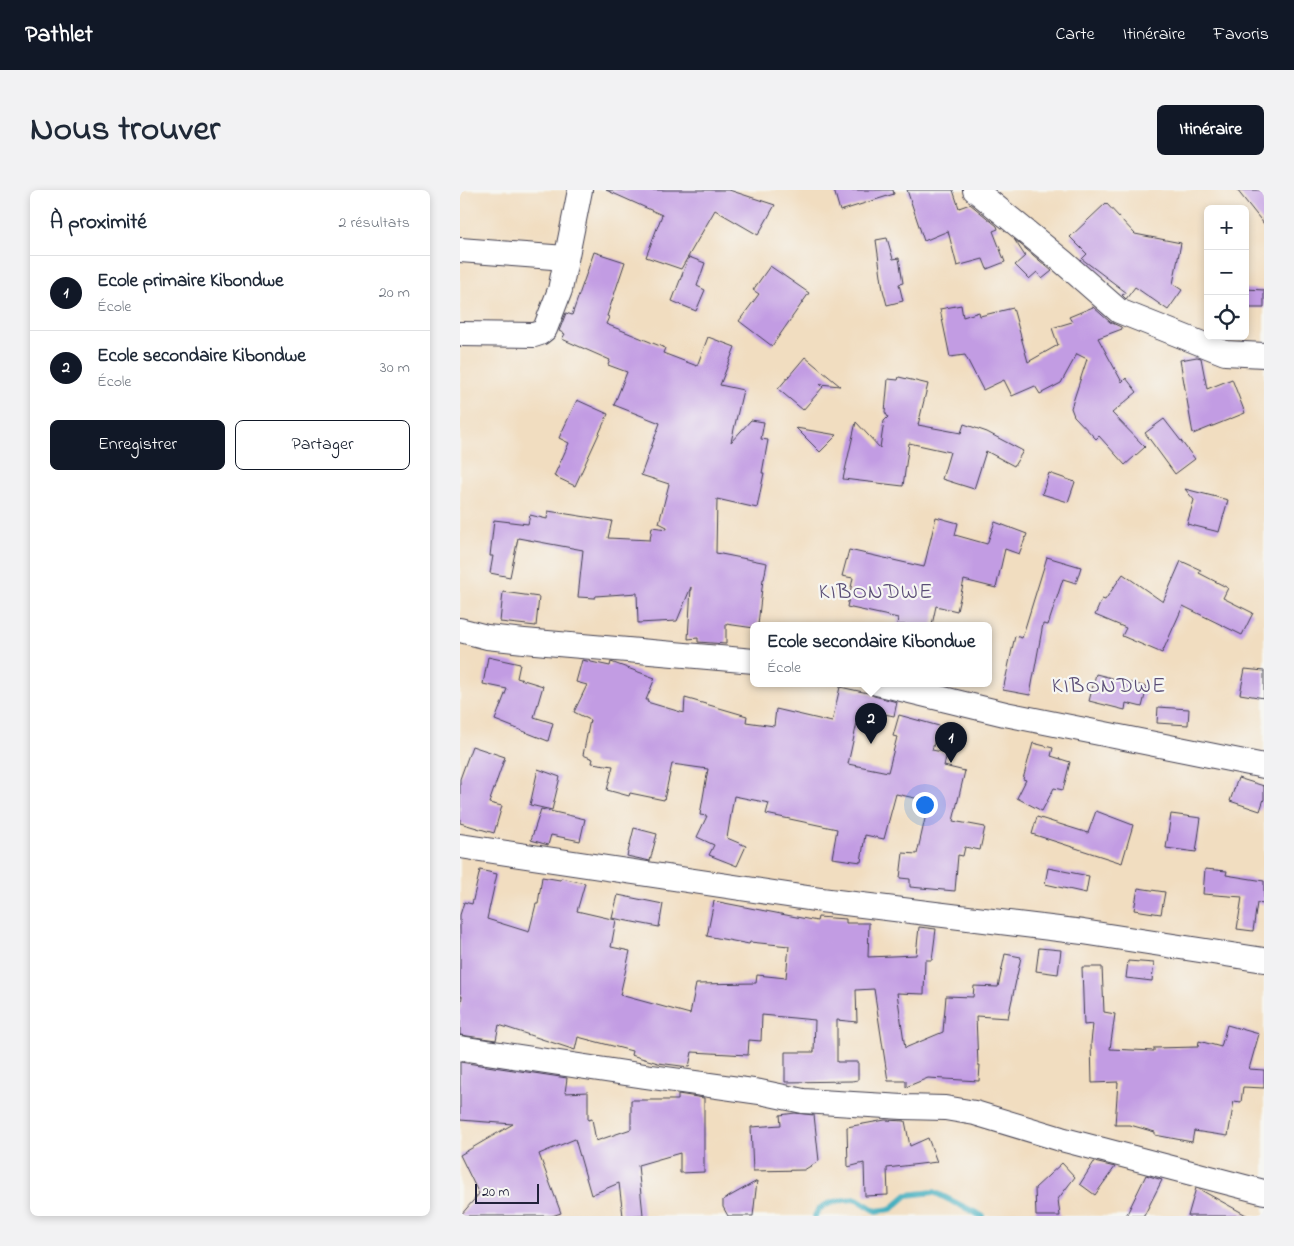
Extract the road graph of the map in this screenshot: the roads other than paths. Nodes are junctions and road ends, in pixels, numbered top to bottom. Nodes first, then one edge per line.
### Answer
1 (580, 190) edge
2 (974, 190) edge
3 (460, 250) edge
4 (566, 258) junction
5 (460, 334) edge
6 (1264, 355) edge
7 (460, 630) edge
8 (750, 661) edge
9 (894, 687) edge
10 (1264, 766) edge
11 (460, 846) edge
12 (1264, 960) edge
13 (460, 1048) edge
14 (1264, 1192) edge

1 - 4 street
2 - 6 street
3 - 4 street
4 - 5 street
7 - 8 street
9 - 10 street
11 - 12 street
13 - 14 street

